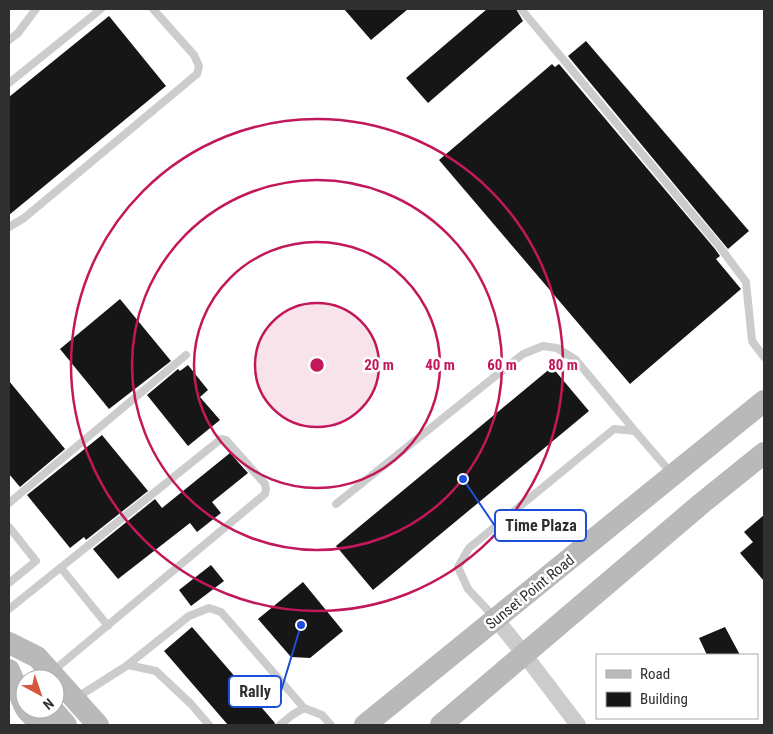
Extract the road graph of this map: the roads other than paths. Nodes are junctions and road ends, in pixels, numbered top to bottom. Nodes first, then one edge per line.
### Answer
1 (36, 9) edge
2 (102, 9) edge
3 (153, 9) edge
4 (521, 9) edge
5 (9, 40) edge
6 (9, 83) edge
7 (9, 227) edge
8 (186, 355) dead end
9 (764, 356) edge
10 (764, 400) edge
11 (635, 431) junction
12 (764, 452) edge
13 (674, 475) junction
14 (9, 503) edge
15 (336, 504) dead end
16 (9, 527) edge
17 (60, 568) junction
18 (9, 583) edge
19 (9, 609) edge
20 (496, 619) junction
21 (108, 626) junction
22 (9, 642) edge
23 (524, 654) junction
24 (9, 655) edge
25 (125, 667) junction
26 (19, 669) edge
27 (48, 669) edge
28 (56, 669) edge
29 (9, 670) edge
30 (15, 683) edge
31 (65, 688) edge
32 (408, 690) junction
33 (75, 699) junction
34 (304, 708) junction
35 (9, 710) edge
36 (22, 725) edge
37 (98, 725) edge
38 (210, 725) edge
39 (280, 725) edge
40 (331, 725) edge
41 (365, 725) edge
42 (382, 725) edge
43 (441, 725) edge
44 (578, 725) edge

1 - 5 lane
2 - 6 lane
3 - 7 lane
4 - 9 lane
8 - 14 lane
10 - 13 main road, Sunset Point Road
11 - 13 lane
11 - 15 lane
11 - 20 lane
12 - 23 main road
13 - 20 main road, Sunset Point Road
16 - 18 lane
17 - 19 lane
17 - 21 lane
17 - 21 lane
20 - 23 street
20 - 32 main road, Sunset Point Road
21 - 28 lane
22 - 27 main road
23 - 43 main road
23 - 44 street
24 - 26 main road
25 - 33 lane
25 - 34 lane
25 - 38 lane
29 - 30 main road
31 - 33 main road
32 - 41 main road, Sunset Point Road
32 - 42 main road
33 - 37 main road
34 - 39 lane
34 - 40 lane
35 - 36 main road

